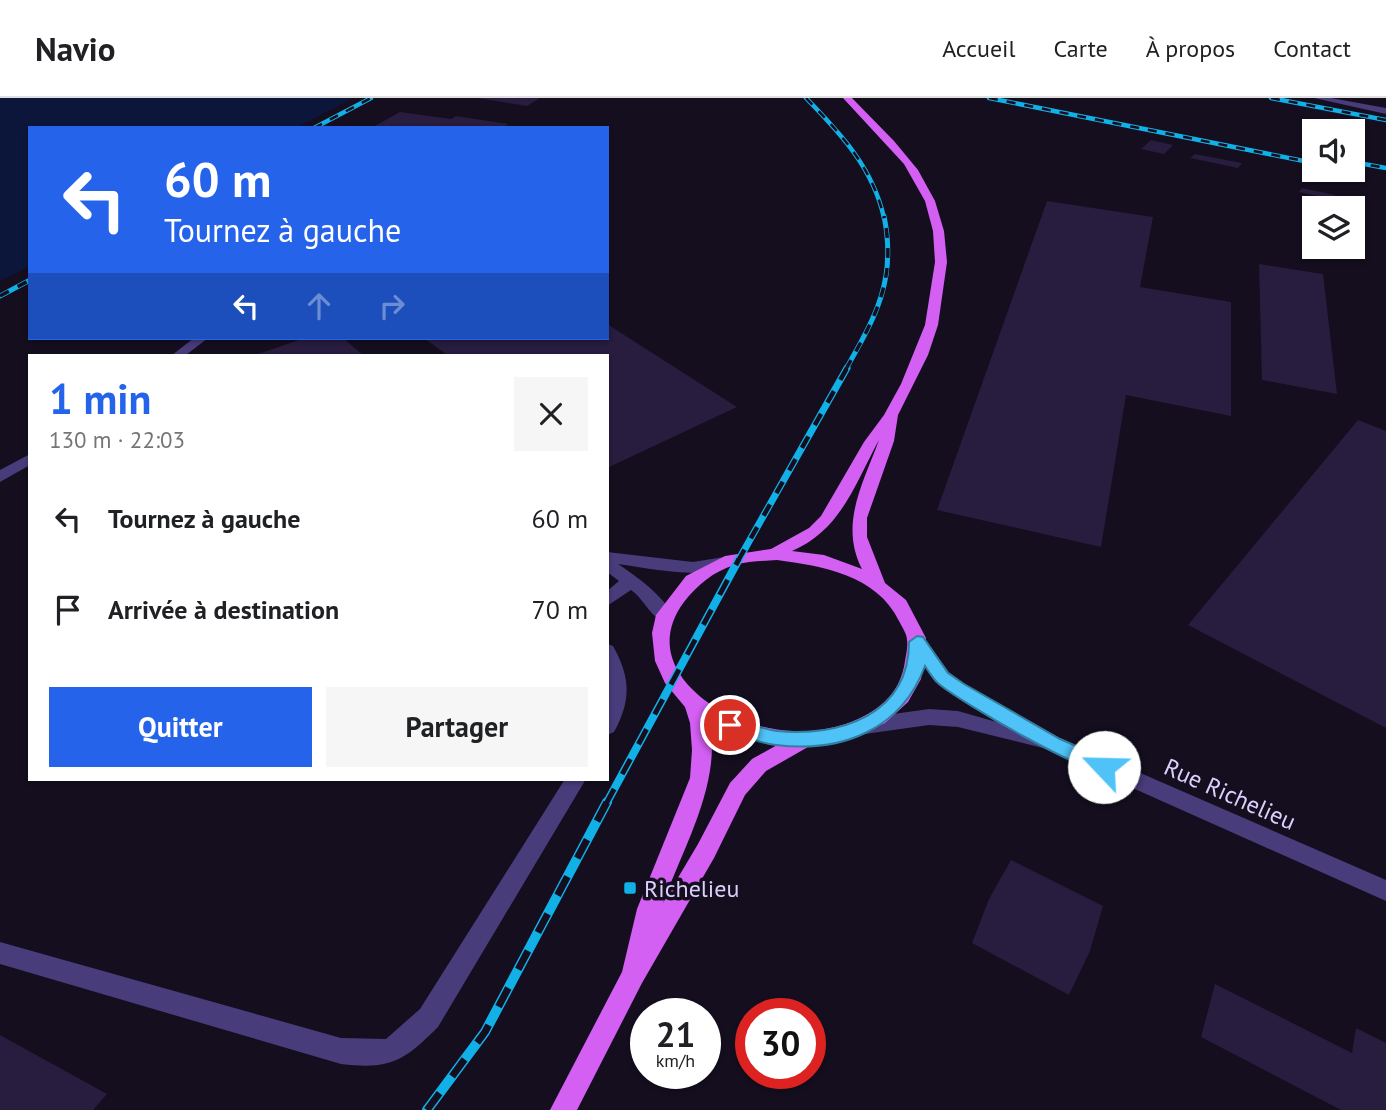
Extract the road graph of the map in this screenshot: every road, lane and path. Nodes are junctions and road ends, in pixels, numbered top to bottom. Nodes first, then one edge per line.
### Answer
1 (1318, 98) edge
2 (847, 99) edge
3 (1386, 111) edge
4 (199, 340) edge
5 (179, 354) edge
6 (892, 414) junction
7 (28, 459) edge
8 (0, 477) edge
9 (769, 554) junction
10 (609, 557) edge
11 (724, 563) junction
12 (609, 565) edge
13 (630, 580) junction
14 (880, 586) junction
15 (609, 598) edge
16 (665, 616) junction
17 (917, 642) junction
18 (609, 655) edge
19 (693, 704) junction
20 (609, 724) edge
21 (864, 726) junction
22 (806, 739) junction
23 (1053, 744) junction
24 (575, 781) edge
25 (1386, 891) edge
26 (0, 953) edge
27 (633, 975) junction
28 (563, 1110) edge

1 - 3 street
2 - 6 main road
4 - 5 street
6 - 9 main road
6 - 14 main road
7 - 8 street
9 - 11 main road
9 - 14 main road
10 - 11 street
11 - 16 main road
12 - 13 street
13 - 15 street
13 - 16 street
14 - 17 main road
16 - 19 main road
17 - 21 main road
17 - 23 street, Rue Richelieu
18 - 20 street
19 - 22 main road
19 - 27 main road
21 - 22 main road
21 - 23 street, Rue Richelieu
22 - 27 main road
23 - 25 street, Rue Richelieu
24 - 26 street
27 - 28 main road

